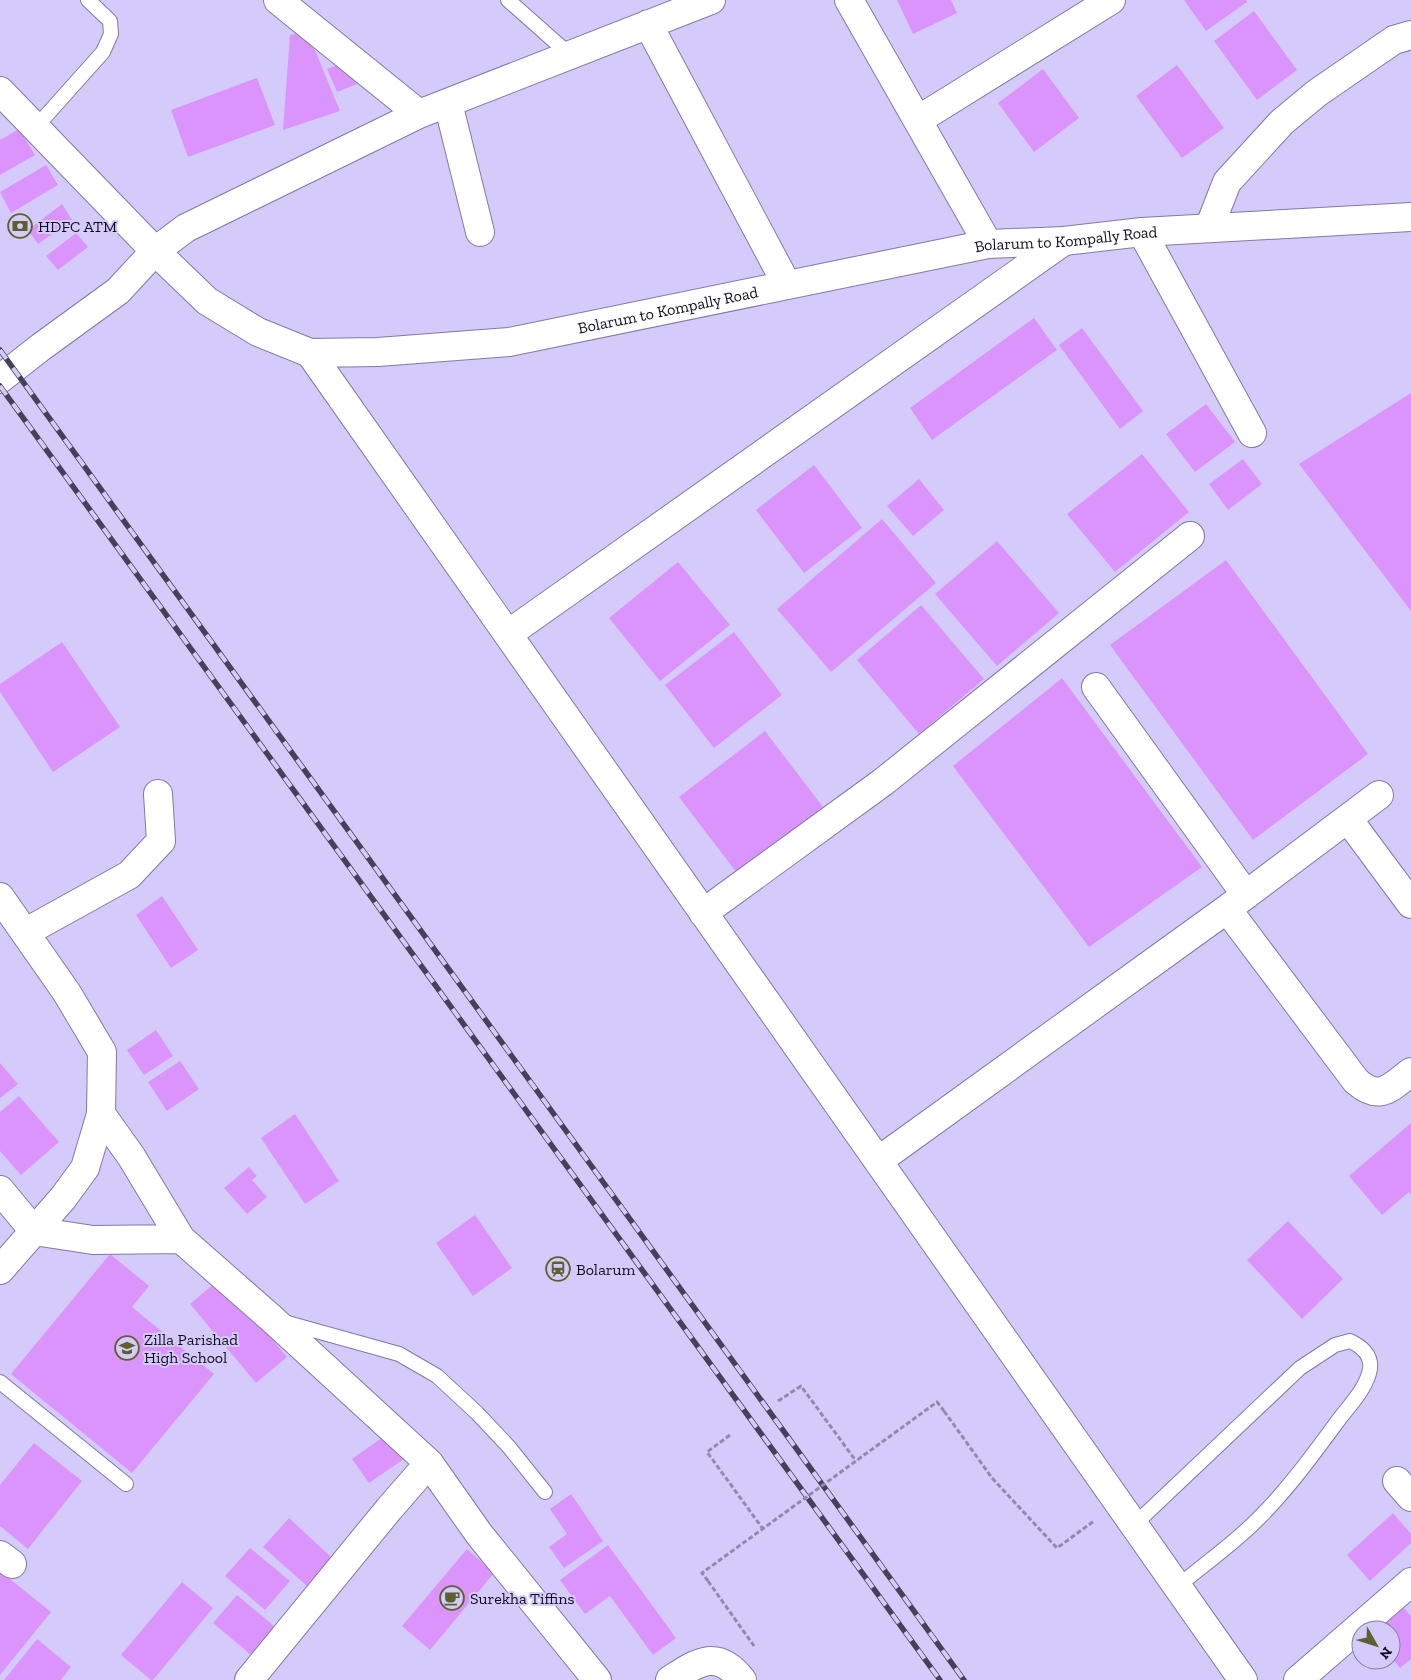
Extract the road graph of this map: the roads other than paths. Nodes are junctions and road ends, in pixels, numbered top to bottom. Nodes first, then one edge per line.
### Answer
1 (88, 0) edge
2 (278, 0) edge
3 (508, 0) edge
4 (711, 0) edge
5 (849, 0) edge
6 (1111, 0) edge
7 (648, 24) junction
8 (1411, 35) edge
9 (570, 55) junction
10 (0, 90) edge
11 (448, 103) junction
12 (419, 114) junction
13 (918, 120) junction
14 (36, 127) junction
15 (1411, 217) edge
16 (1209, 228) junction
17 (480, 232) dead end
18 (1142, 232) junction
19 (1064, 241) junction
20 (988, 244) junction
21 (155, 251) junction
22 (786, 285) junction
23 (310, 353) junction
24 (0, 379) edge
25 (1252, 433) dead end
26 (1190, 536) dead end
27 (508, 634) junction
28 (1096, 687) dead end
29 (158, 794) dead end
30 (1380, 796) dead end
31 (1348, 819) junction
32 (0, 897) edge
33 (1237, 902) junction
34 (1411, 904) edge
35 (704, 913) junction
36 (26, 932) junction
37 (1411, 1072) edge
38 (101, 1114) junction
39 (878, 1161) junction
40 (0, 1190) edge
41 (34, 1231) junction
42 (181, 1239) junction
43 (0, 1270) edge
44 (271, 1318) junction
45 (0, 1382) edge
46 (429, 1463) junction
47 (126, 1484) dead end
48 (545, 1492) dead end
49 (1134, 1525) junction
50 (1411, 1582) edge
51 (1177, 1587) junction
52 (249, 1680) edge
53 (597, 1680) edge
54 (670, 1680) edge
55 (742, 1680) edge
56 (1243, 1680) edge
57 (1298, 1680) edge

1 - 14 lane
2 - 12 street
3 - 9 lane
4 - 7 street
5 - 13 street
6 - 13 street
7 - 9 street
7 - 22 street
8 - 16 street
9 - 11 street
10 - 14 street, Bolarum to Kompally Road
11 - 12 street
11 - 17 street
12 - 21 street
13 - 20 street
14 - 21 street, Bolarum to Kompally Road
15 - 16 street, Bolarum to Kompally Road
16 - 18 street, Bolarum to Kompally Road
18 - 19 street, Bolarum to Kompally Road
18 - 25 street
19 - 20 street, Bolarum to Kompally Road
19 - 27 street
20 - 22 street, Bolarum to Kompally Road
21 - 23 street, Bolarum to Kompally Road
21 - 24 street
22 - 23 street, Bolarum to Kompally Road
23 - 27 street
26 - 35 street
27 - 35 street
28 - 33 street
29 - 36 street
30 - 31 street
31 - 33 street
31 - 34 street
32 - 36 street
33 - 37 street
33 - 39 street
35 - 39 street
36 - 38 street
38 - 41 street
38 - 42 street
39 - 49 street
40 - 41 street
41 - 42 street
41 - 43 street
42 - 44 street
44 - 46 street
44 - 48 lane
45 - 47 lane
46 - 52 street
46 - 53 street
49 - 51 street
49 - 51 lane
50 - 57 street
51 - 56 street
54 - 55 street

